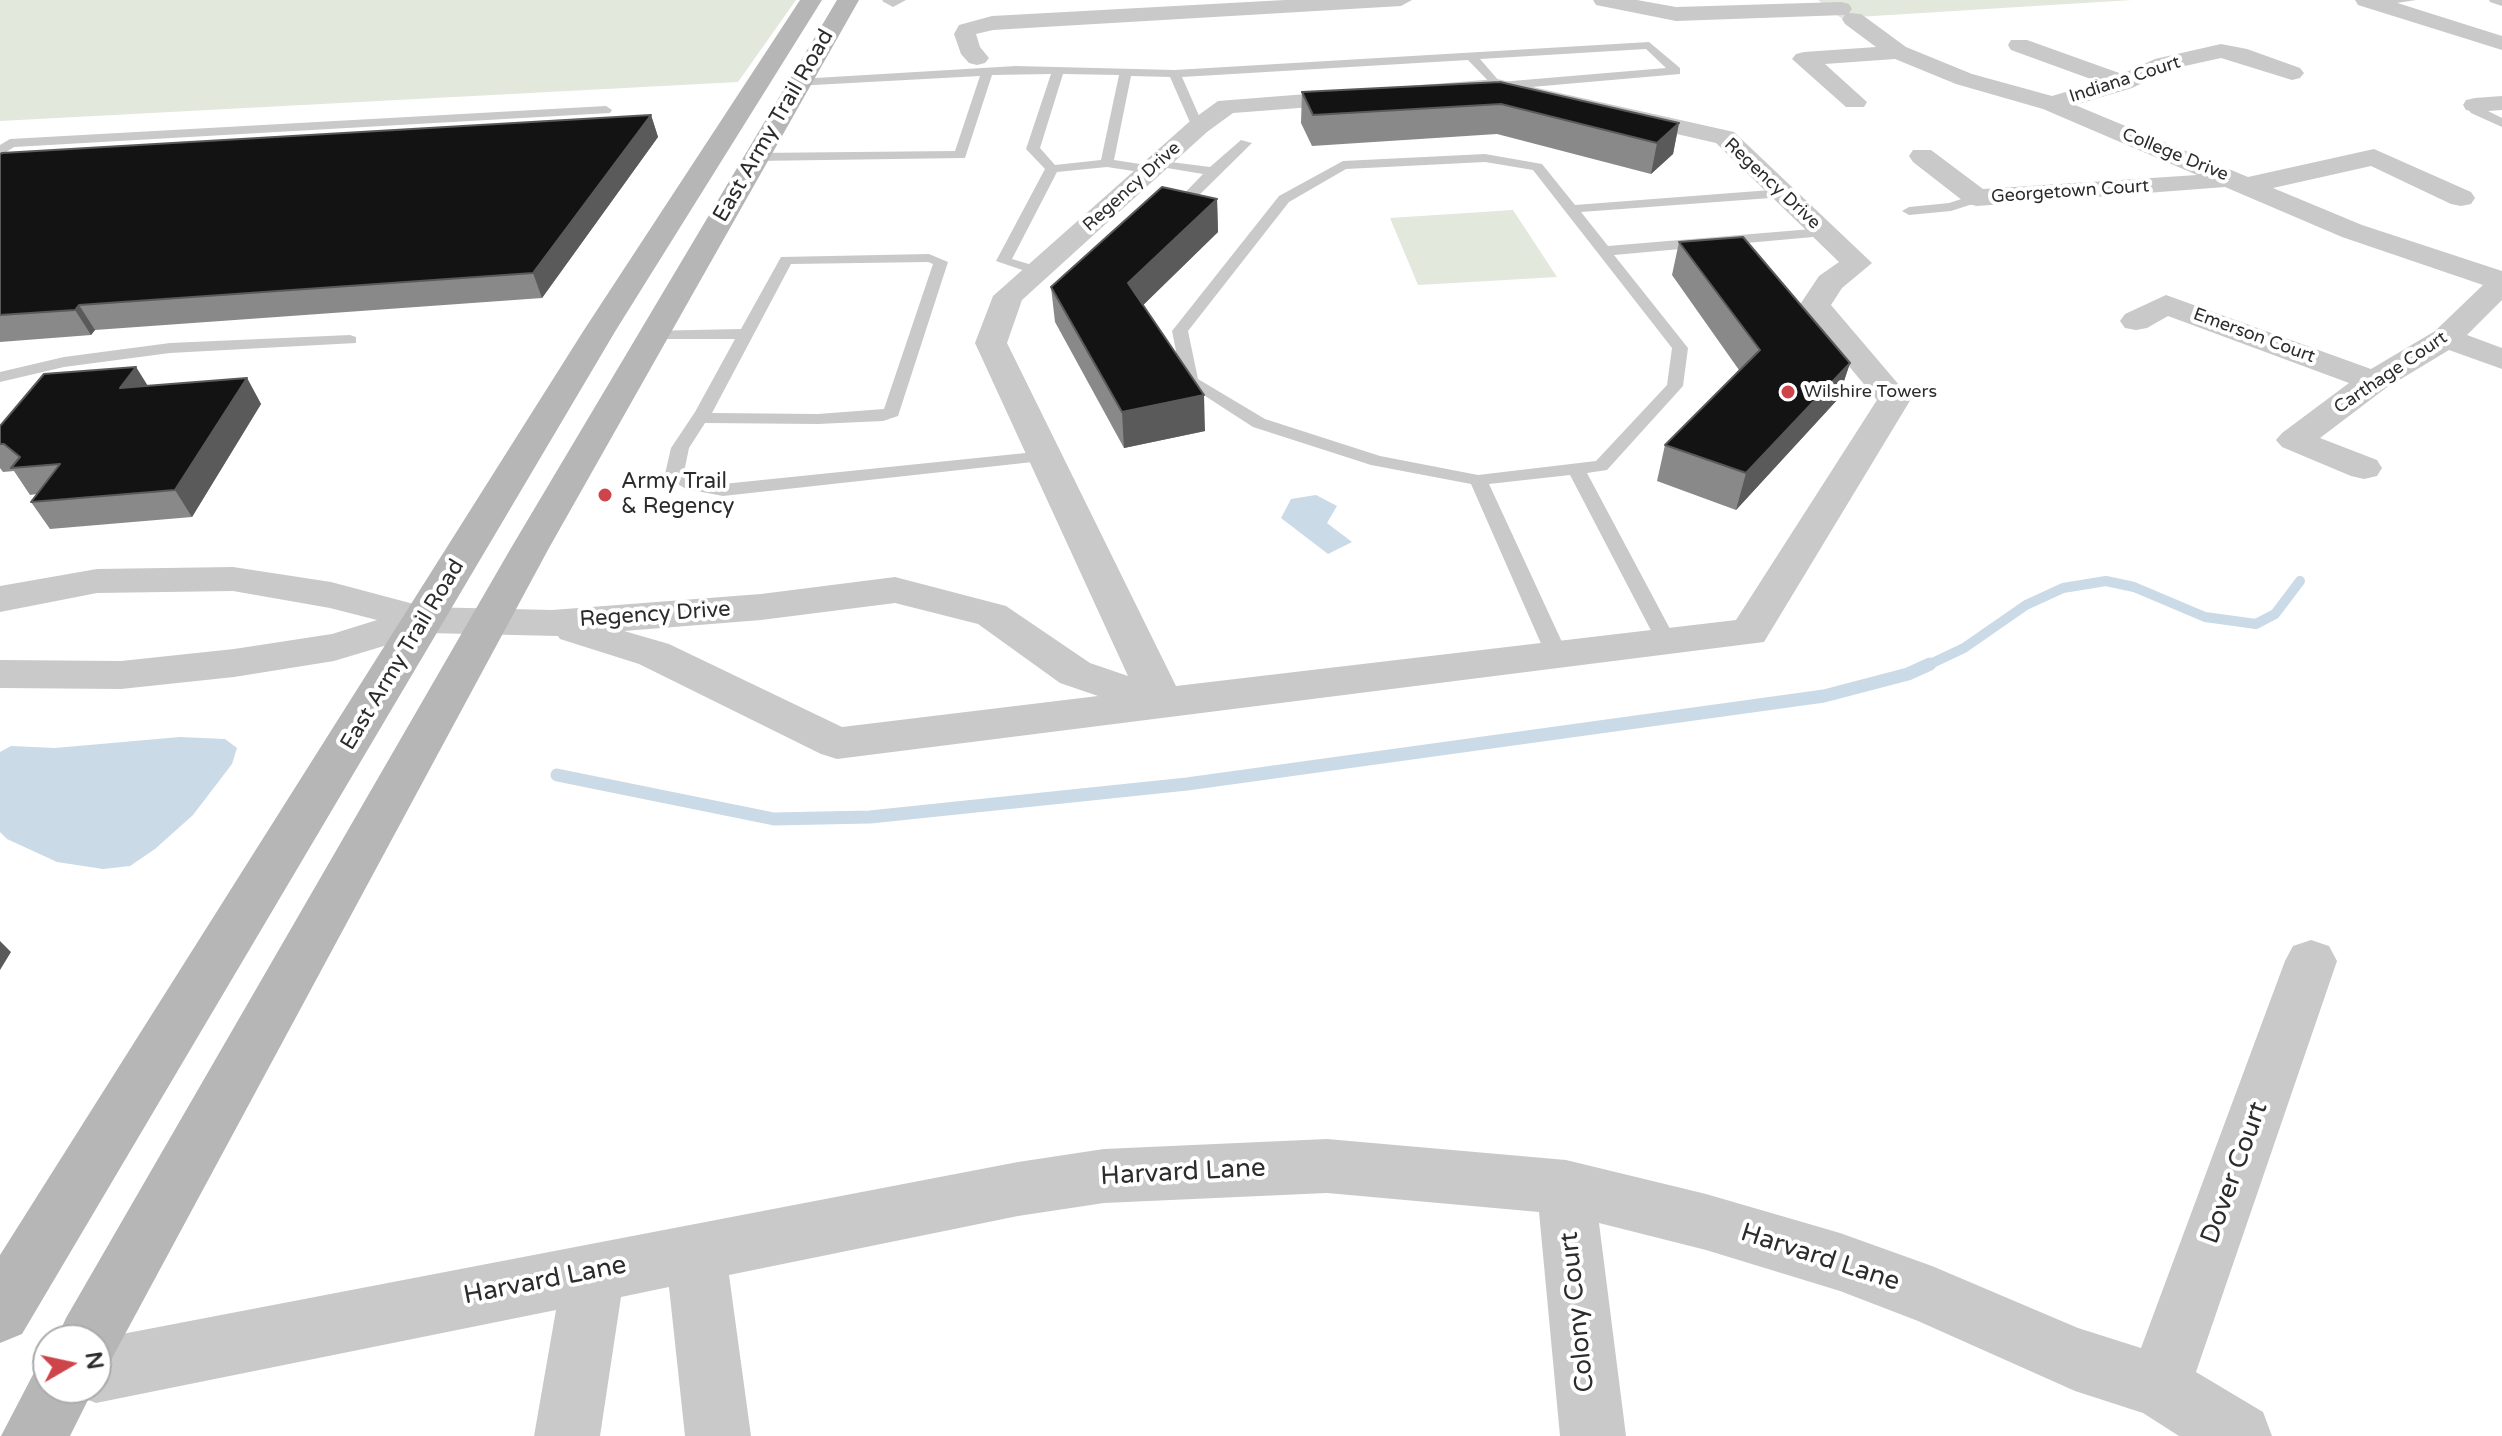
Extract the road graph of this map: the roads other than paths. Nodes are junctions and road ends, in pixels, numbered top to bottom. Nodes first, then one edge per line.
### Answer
1 (811, 0) edge
2 (848, 0) edge
3 (1401, 0) edge
4 (1604, 0) edge
5 (2411, 0) edge
6 (2494, 0) edge
7 (1346, 1) edge
8 (2372, 2) edge
9 (2502, 3) edge
10 (1841, 9) edge
11 (1050, 10) edge
12 (2502, 43) edge
13 (2019, 45) dead end
14 (1898, 52) junction
15 (1471, 56) junction
16 (982, 65) junction
17 (1058, 71) junction
18 (1126, 72) junction
19 (2292, 73) dead end
20 (1175, 74) junction
21 (799, 83) junction
22 (2123, 83) junction
23 (1497, 86) junction
24 (1855, 102) dead end
25 (2502, 103) edge
26 (2052, 104) junction
27 (2475, 105) joint
28 (606, 110) dead end
29 (2502, 123) edge
30 (1198, 127) junction
31 (1246, 143) dead end
32 (0, 152) edge
33 (1922, 156) dead end
34 (755, 157) junction
35 (1107, 163) junction
36 (1157, 167) junction
37 (1052, 169) junction
38 (1213, 172) junction
39 (2240, 182) junction
40 (1784, 193) junction
41 (1977, 198) junction
42 (2461, 198) dead end
43 (1181, 205) edge
44 (1571, 209) junction
45 (1909, 211) dead end
46 (1824, 232) junction
47 (1604, 251) junction
48 (1037, 271) junction
49 (2502, 282) edge
50 (2136, 321) dead end
51 (652, 334) junction
52 (746, 334) junction
53 (2446, 338) junction
54 (350, 340) dead end
55 (2502, 359) edge
56 (0, 377) edge
57 (2374, 381) junction
58 (701, 418) junction
59 (1045, 456) junction
60 (2364, 468) dead end
61 (1576, 469) junction
62 (1478, 480) junction
63 (0, 599) edge
64 (425, 620) junction
65 (488, 622) junction
66 (552, 623) junction
67 (1667, 642) junction
68 (1557, 655) junction
69 (0, 674) edge
70 (1162, 703) junction
71 (2311, 961) dead end
72 (1566, 1187) junction
73 (695, 1251) junction
74 (594, 1271) junction
75 (0, 1312) edge
76 (97, 1324) edge
77 (112, 1368) edge
78 (2159, 1386) junction
79 (52, 1404) edge
80 (34, 1436) edge
81 (567, 1436) edge
82 (718, 1436) edge
83 (1593, 1436) edge
84 (2239, 1436) edge

1 - 64 main road, East Army Trail Road
2 - 21 main road, East Army Trail Road
3 - 7 street
4 - 10 street
5 - 8 lane
6 - 9 lane
7 - 11 street
8 - 12 street
10 - 14 street, College Drive
11 - 16 street
13 - 22 street
14 - 24 street
14 - 26 street, College Drive
15 - 20 lane
15 - 23 lane
15 - 23 lane
16 - 17 lane
16 - 21 lane
16 - 34 lane
17 - 18 lane
17 - 37 lane
18 - 20 lane
18 - 35 lane
19 - 22 street, Indiana Court
20 - 30 lane
21 - 34 main road, East Army Trail Road
22 - 26 street, Indiana Court
23 - 30 street, Regency Drive
23 - 40 street, Regency Drive
25 - 27 street
26 - 39 street, College Drive
27 - 29 lane
28 - 32 lane
30 - 36 street, Regency Drive
31 - 38 lane
33 - 41 street, Georgetown Court
34 - 51 main road, East Army Trail Road
35 - 36 lane
35 - 37 lane
36 - 38 lane
36 - 48 street, Regency Drive
37 - 48 lane
38 - 43 lane
39 - 41 street, Georgetown Court
39 - 42 street, Georgetown Court
39 - 49 street, College Drive
40 - 44 lane
40 - 46 street, Regency Drive
41 - 45 lane
44 - 47 lane
44 - 62 lane
46 - 47 lane
46 - 67 street, Regency Drive
47 - 61 lane
48 - 59 street, Regency Drive
49 - 53 street, Carthage Court
50 - 57 street, Emerson Court
51 - 52 lane
51 - 65 main road, East Army Trail Road
52 - 58 lane
52 - 58 lane
53 - 55 street
53 - 57 street, Carthage Court
54 - 56 lane
57 - 60 street, Carthage Court
58 - 59 lane
59 - 70 street, Regency Drive
61 - 62 lane
61 - 67 lane
62 - 68 lane
63 - 64 street, Regency Drive
64 - 65 street, Regency Drive
64 - 69 street, Regency Drive
64 - 75 main road, East Army Trail Road
65 - 66 street, Regency Drive
65 - 76 main road, East Army Trail Road
66 - 70 street, Regency Drive
66 - 70 street, Regency Drive
67 - 68 street, Regency Drive
68 - 70 street, Regency Drive
71 - 78 street, Dover Court
72 - 73 street, Harvard Lane
72 - 78 street, Harvard Lane
72 - 83 street, Colony Court
73 - 74 street, Harvard Lane
73 - 82 street
74 - 77 street, Harvard Lane
74 - 81 street
78 - 84 street, Harvard Lane
79 - 80 main road

